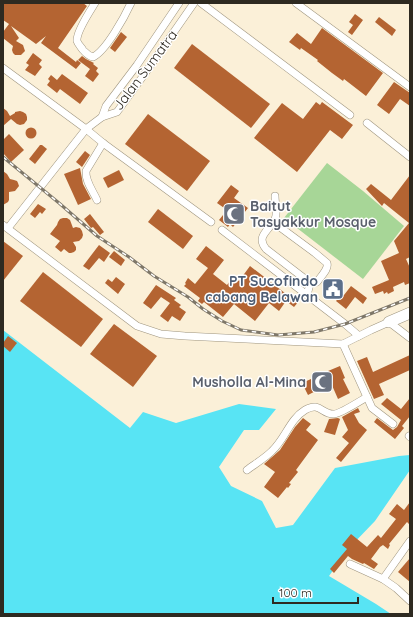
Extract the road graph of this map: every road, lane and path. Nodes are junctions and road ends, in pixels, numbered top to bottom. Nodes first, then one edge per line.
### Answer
1 (95, 3) edge
2 (131, 3) edge
3 (179, 3) edge
4 (194, 3) edge
5 (201, 3) edge
6 (296, 3) edge
7 (137, 65) junction
8 (3, 68) edge
9 (146, 72) junction
10 (410, 87) edge
11 (350, 116) dead end
12 (102, 117) junction
13 (367, 124) dead end
14 (86, 129) junction
15 (103, 143) junction
16 (410, 157) edge
17 (275, 196) dead end
18 (97, 200) dead end
19 (211, 222) dead end
20 (273, 222) junction
21 (5, 226) edge
22 (222, 230) dead end
23 (263, 245) junction
24 (255, 255) junction
25 (309, 282) junction
26 (307, 295) junction
27 (410, 313) edge
28 (389, 322) junction
29 (359, 336) junction
30 (410, 338) edge
31 (343, 344) junction
32 (367, 397) junction
33 (393, 424) dead end
34 (247, 470) dead end
35 (410, 541) edge
36 (350, 564) dead end
37 (382, 579) junction
38 (410, 601) edge

1 - 2 street
3 - 7 street, Jalan Sumatra
4 - 9 street, Jalan Sumatra
5 - 11 street
6 - 10 street
7 - 9 street
7 - 12 street, Jalan Sumatra
8 - 14 street
9 - 12 street, Jalan Sumatra
12 - 14 street
13 - 16 street
14 - 15 street
14 - 21 street
15 - 18 street
15 - 19 street
17 - 20 street
20 - 23 street
20 - 25 street
21 - 31 street
22 - 24 street
23 - 24 street
23 - 25 street
24 - 26 street
25 - 26 street
26 - 29 street
27 - 28 highway
28 - 29 street
28 - 30 street
29 - 31 street
31 - 32 street
32 - 33 street
32 - 34 street
35 - 37 street
36 - 37 street
37 - 38 street

